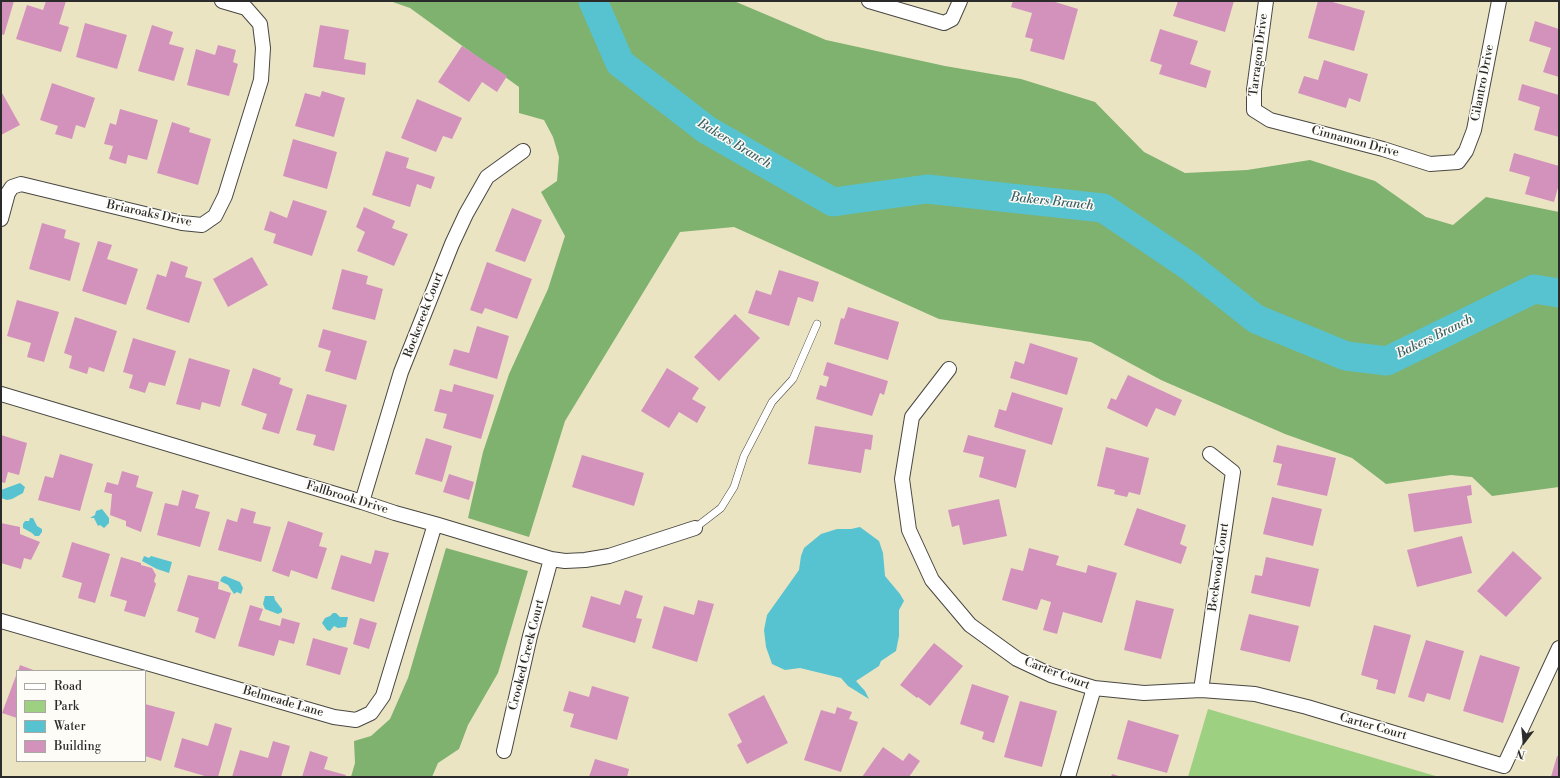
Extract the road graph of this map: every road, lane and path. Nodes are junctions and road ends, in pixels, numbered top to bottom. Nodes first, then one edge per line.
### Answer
1 (222, 1) edge
2 (869, 1) edge
3 (960, 1) edge
4 (1266, 1) edge
5 (1499, 1) edge
6 (1254, 110) joint
7 (523, 151) dead end
8 (1458, 162) joint
9 (1, 219) edge
10 (817, 324) dead end
11 (949, 369) dead end
12 (1, 394) edge
13 (1210, 454) dead end
14 (362, 502) junction
15 (435, 524) junction
16 (695, 528) joint
17 (551, 559) junction
18 (1, 621) edge
19 (1559, 648) edge
20 (1094, 688) junction
21 (1201, 690) junction
22 (504, 751) dead end
23 (1068, 777) edge

1 - 9 street, Briaroaks Drive
2 - 3 street
4 - 6 street, Tarragon Drive
5 - 8 street, Cilantro Drive
6 - 8 street, Cinnamon Drive
7 - 14 street, Rockcreek Court
10 - 16 lane
11 - 20 street, Carter Court
12 - 14 street, Fallbrook Drive
13 - 21 street, Beckwood Court
14 - 15 street, Fallbrook Drive
15 - 17 street, Fallbrook Drive
15 - 18 street, Belmeade Lane
16 - 17 street, Fallbrook Drive
17 - 22 street, Crooked Creek Court
19 - 21 street, Carter Court
20 - 21 street, Carter Court
20 - 23 street

